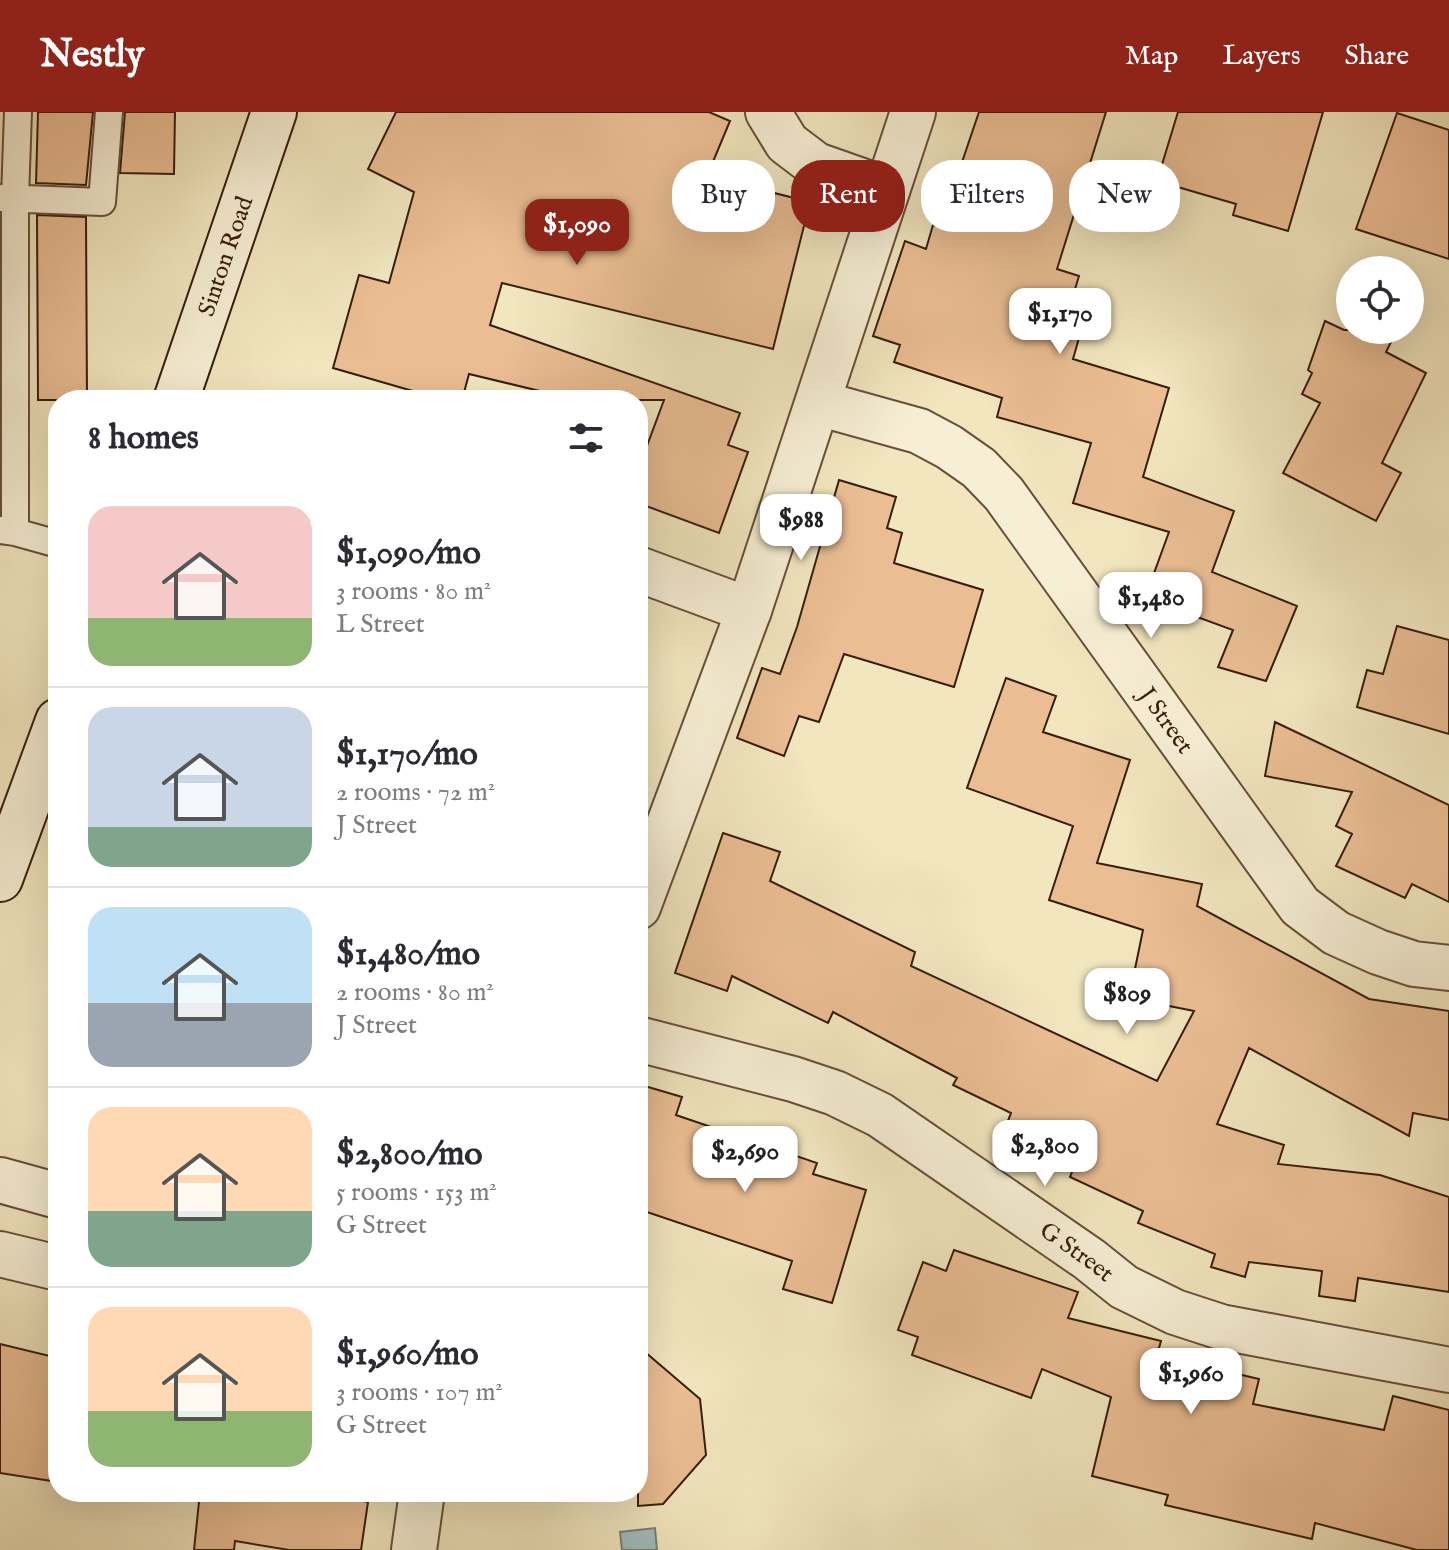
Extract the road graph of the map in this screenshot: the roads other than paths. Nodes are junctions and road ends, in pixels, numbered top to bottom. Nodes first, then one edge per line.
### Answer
1 (18, 112) edge
2 (109, 112) edge
3 (274, 112) edge
4 (768, 112) edge
5 (913, 112) edge
6 (809, 160) edge
7 (897, 160) edge
8 (7, 198) edge
9 (873, 232) edge
10 (179, 390) edge
11 (818, 403) junction
12 (7, 531) edge
13 (48, 541) edge
14 (648, 573) edge
15 (749, 610) junction
16 (48, 748) edge
17 (0, 879) edge
18 (648, 880) edge
19 (1449, 968) edge
20 (648, 1042) edge
21 (0, 1180) edge
22 (48, 1193) edge
23 (0, 1254) edge
24 (48, 1266) edge
25 (1449, 1370) edge
26 (421, 1502) edge
27 (414, 1550) edge

1 - 8 lane
2 - 8 lane
3 - 10 street, Sinton Road
4 - 6 street
5 - 7 street
8 - 12 lane
9 - 11 street
11 - 15 street
11 - 19 street, J Street
12 - 13 lane
14 - 15 street
15 - 18 street
16 - 17 street
20 - 25 street, G Street
21 - 22 street
23 - 24 street
26 - 27 street

